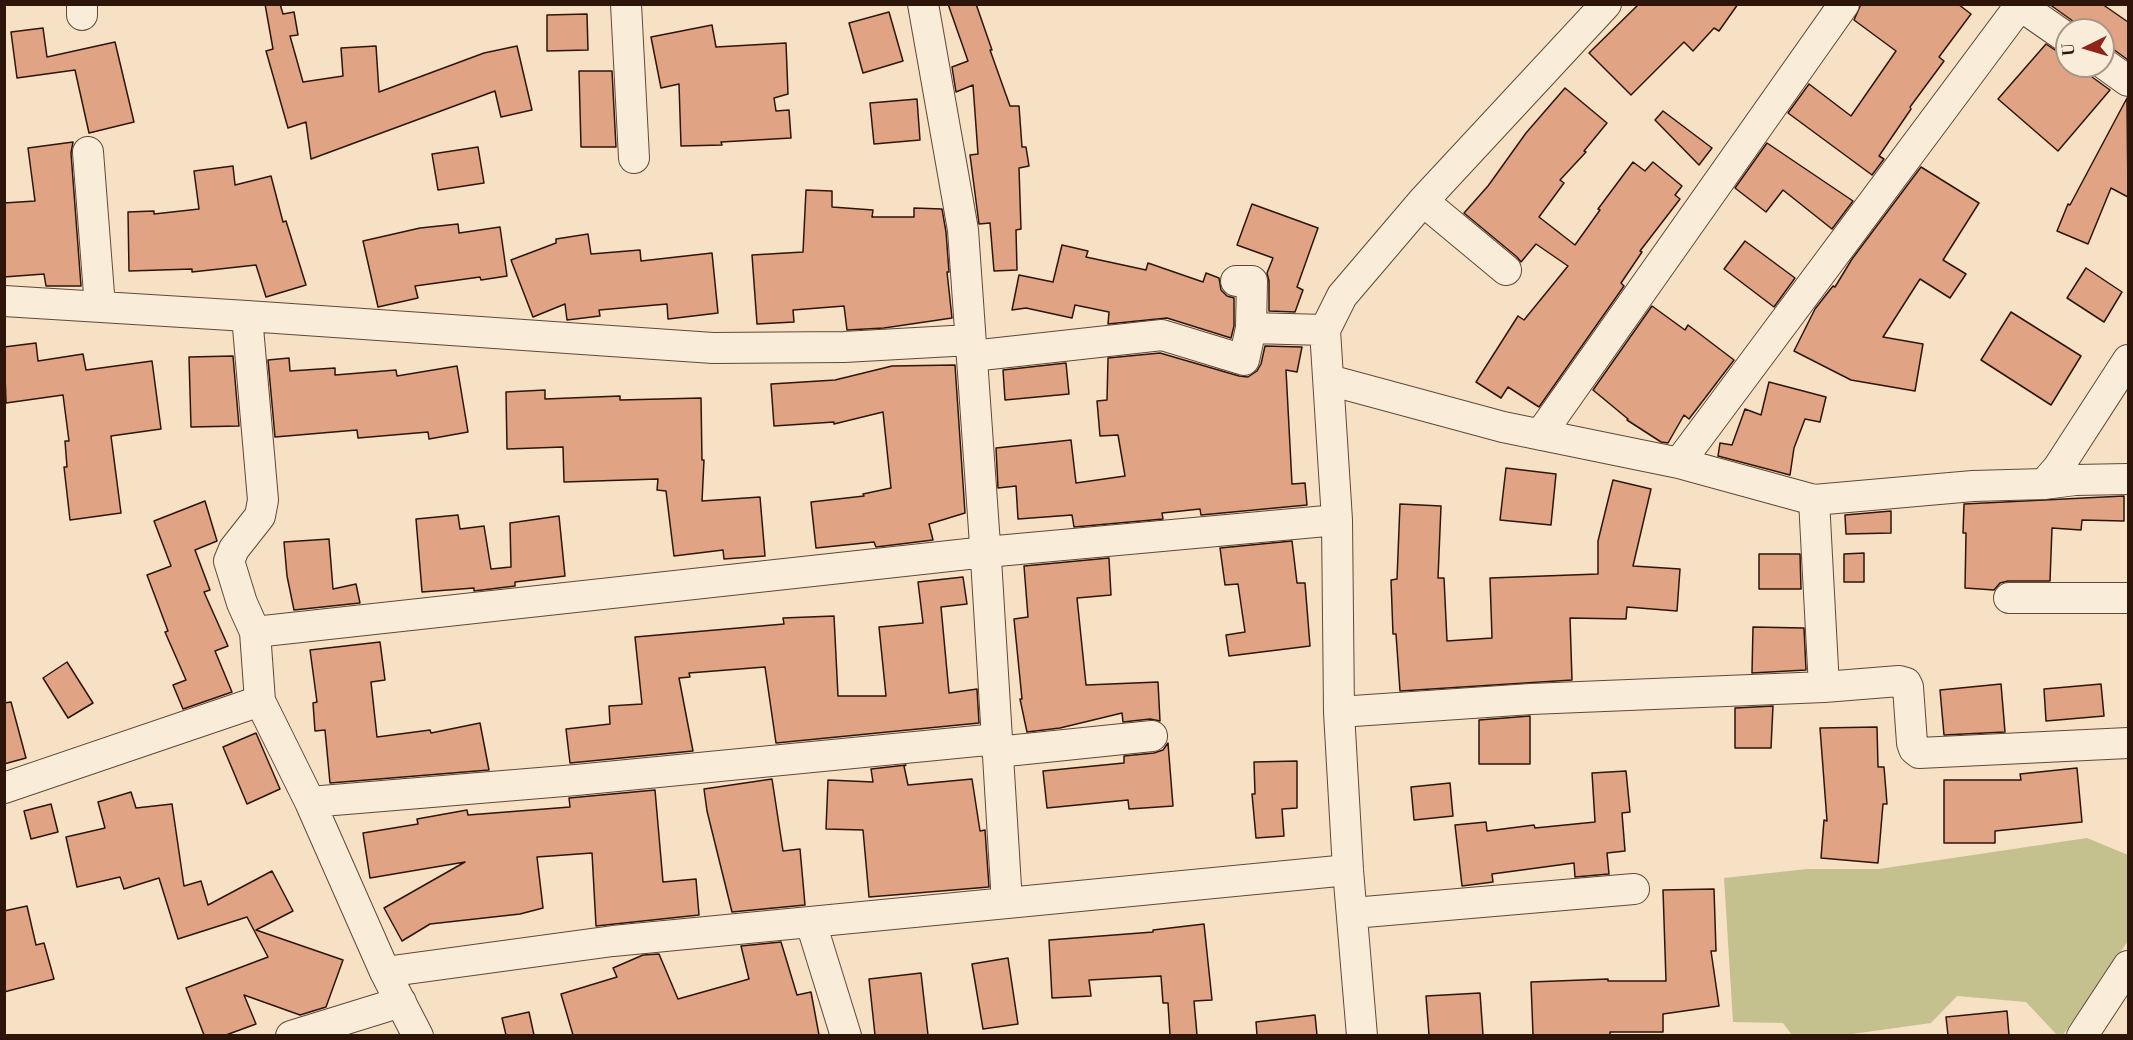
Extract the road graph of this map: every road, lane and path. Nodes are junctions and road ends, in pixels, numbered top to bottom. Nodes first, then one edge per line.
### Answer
1 (626, 4) edge
2 (923, 4) edge
3 (1606, 4) edge
4 (1844, 4) edge
5 (2019, 5) edge
6 (2055, 30) edge
7 (2115, 72) edge
8 (2128, 81) edge
9 (88, 152) dead end
10 (634, 158) dead end
11 (1423, 201) junction
12 (1506, 270) dead end
13 (1236, 281) dead end
14 (4, 302) edge
15 (100, 307) junction
16 (247, 316) junction
17 (1251, 328) junction
18 (1325, 330) junction
19 (971, 348) junction
20 (2128, 360) edge
21 (1329, 380) junction
22 (1540, 435) junction
23 (1679, 463) junction
24 (2128, 478) edge
25 (2044, 484) junction
26 (1814, 500) junction
27 (1337, 520) junction
28 (986, 552) junction
29 (2009, 598) dead end
30 (2128, 598) edge
31 (255, 632) junction
32 (1824, 687) junction
33 (260, 701) junction
34 (1339, 712) junction
35 (1152, 736) dead end
36 (2128, 743) edge
37 (997, 745) junction
38 (4, 788) edge
39 (310, 802) junction
40 (1348, 870) junction
41 (1634, 890) dead end
42 (1007, 903) junction
43 (1353, 913) junction
44 (811, 923) junction
45 (2128, 966) edge
46 (385, 972) junction
47 (401, 1002) junction
48 (291, 1035) edge
49 (418, 1035) edge
50 (846, 1035) edge
51 (1362, 1035) edge
52 (2082, 1035) edge

1 - 10 street
2 - 19 street
3 - 11 street
4 - 22 street
5 - 6 street
5 - 23 street
7 - 8 street
9 - 15 street
11 - 12 street
11 - 18 street
13 - 17 street
14 - 15 street
15 - 16 street
16 - 19 street
16 - 31 street
17 - 18 street
17 - 19 street
18 - 21 street
19 - 28 street
20 - 25 street
21 - 22 street
21 - 27 street
22 - 23 street
23 - 26 street
24 - 25 street
25 - 26 street
26 - 32 street
27 - 28 street
27 - 34 street
28 - 31 street
28 - 37 street
29 - 30 street
31 - 33 street
32 - 34 street
32 - 36 street
33 - 38 street
33 - 39 street
34 - 40 street
35 - 37 street
37 - 39 street
37 - 42 street
39 - 46 street
40 - 42 street
40 - 43 street
41 - 43 street
42 - 44 street
43 - 51 street
44 - 46 street
44 - 50 street
45 - 52 street
46 - 47 street
47 - 48 street
47 - 49 street

